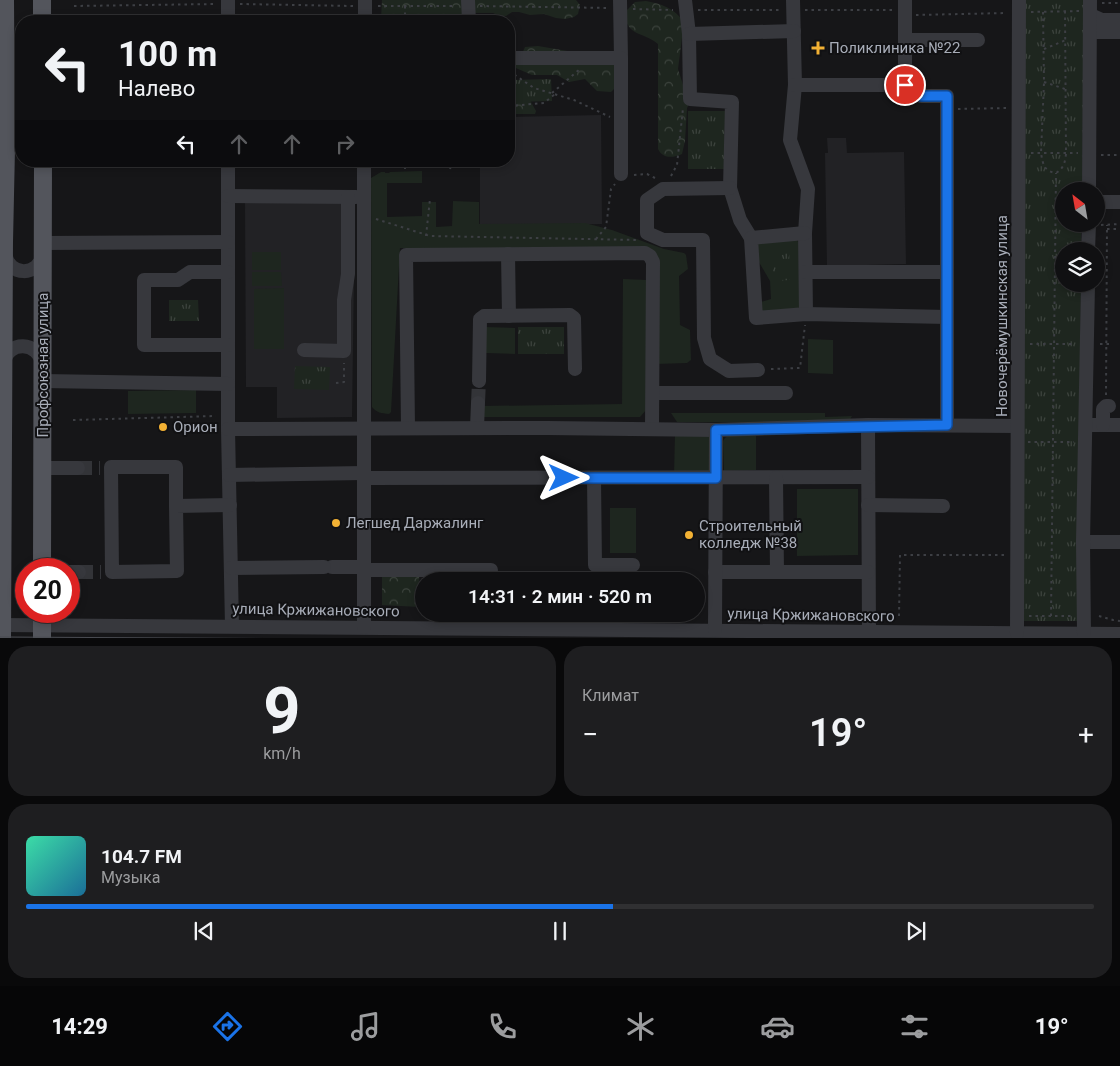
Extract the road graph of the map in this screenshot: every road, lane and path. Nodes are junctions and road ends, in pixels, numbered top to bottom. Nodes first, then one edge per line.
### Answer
1 (5, 0) edge
2 (42, 0) edge
3 (365, 0) edge
4 (468, 0) edge
5 (620, 0) edge
6 (685, 0) edge
7 (793, 0) edge
8 (905, 0) edge
9 (228, 2) edge
10 (1120, 2) edge
11 (74, 6) dead end
12 (405, 6) dead end
13 (1019, 6) edge
14 (1093, 6) edge
15 (1066, 11) junction
16 (1043, 12) junction
17 (42, 15) edge
18 (228, 15) edge
19 (365, 15) edge
20 (405, 15) edge
21 (468, 15) edge
22 (1120, 20) edge
23 (794, 31) junction
24 (1090, 32) junction
25 (1120, 32) edge
26 (689, 34) junction
27 (905, 40) junction
28 (978, 40) dead end
29 (1066, 40) junction
30 (1044, 49) junction
31 (515, 58) edge
32 (593, 58) junction
33 (621, 58) junction
34 (3, 66) edge
35 (515, 75) edge
36 (1044, 82) junction
37 (795, 85) junction
38 (905, 85) junction
39 (1066, 89) junction
40 (554, 94) junction
41 (690, 99) junction
42 (515, 105) edge
43 (1008, 108) dead end
44 (947, 109) junction
45 (621, 123) junction
46 (1019, 153) junction
47 (1041, 154) junction
48 (1066, 154) junction
49 (1094, 154) junction
50 (1120, 155) edge
51 (44, 167) edge
52 (228, 167) edge
53 (364, 167) edge
54 (1056, 173) junction
55 (621, 174) junction
56 (1090, 182) edge
57 (730, 188) junction
58 (663, 189) junction
59 (228, 196) junction
60 (348, 197) junction
61 (364, 197) junction
62 (430, 199) dead end
63 (1105, 202) edge
64 (1120, 202) edge
65 (364, 215) junction
66 (1107, 224) joint
67 (1120, 224) edge
68 (1107, 230) junction
69 (1120, 230) edge
70 (806, 233) junction
71 (426, 236) junction
72 (751, 238) junction
73 (596, 239) junction
74 (663, 240) junction
75 (228, 242) junction
76 (3, 246) edge
77 (43, 248) junction
78 (508, 254) junction
79 (228, 272) junction
80 (806, 272) junction
81 (947, 272) junction
82 (1088, 292) edge
83 (806, 314) junction
84 (509, 316) junction
85 (947, 317) junction
86 (1018, 344) junction
87 (1055, 344) junction
88 (1087, 344) junction
89 (1108, 344) junction
90 (228, 345) junction
91 (304, 350) dead end
92 (344, 351) junction
93 (575, 369) dead end
94 (758, 370) joint
95 (42, 373) junction
96 (3, 375) edge
97 (479, 381) tunnel mouth
98 (336, 383) dead end
99 (228, 384) junction
100 (653, 393) junction
101 (786, 393) dead end
102 (1098, 393) dead end
103 (1107, 402) junction
104 (478, 403) tunnel mouth
105 (73, 420) dead end
106 (228, 422) junction
107 (868, 425) junction
108 (947, 425) junction
109 (1086, 425) junction
110 (1103, 425) junction
111 (1120, 425) edge
112 (1017, 426) junction
113 (364, 428) junction
114 (408, 428) junction
115 (477, 428) junction
116 (652, 429) junction
117 (716, 430) junction
118 (1085, 441) junction
119 (1017, 442) junction
120 (1054, 442) junction
121 (1, 468) edge
122 (43, 468) junction
123 (78, 468) tunnel mouth
124 (229, 475) junction
125 (364, 475) junction
126 (868, 477) junction
127 (594, 478) junction
128 (716, 478) junction
129 (776, 478) junction
130 (868, 505) junction
131 (176, 506) junction
132 (230, 506) junction
133 (943, 506) dead end
134 (1083, 542) junction
135 (1120, 542) edge
136 (1008, 555) dead end
137 (42, 558) edge
138 (633, 565) dead end
139 (231, 568) junction
140 (364, 569) junction
141 (492, 570) dead end
142 (1, 572) edge
143 (715, 572) junction
144 (777, 572) junction
145 (868, 572) junction
146 (899, 616) dead end
147 (1023, 616) dead end
148 (1052, 616) junction
149 (1077, 616) dead end
150 (1099, 616) dead end
151 (1120, 621) edge
152 (42, 625) edge
153 (232, 626) junction
154 (364, 627) junction
155 (2, 629) edge
156 (715, 630) junction
157 (869, 632) junction
158 (1017, 633) junction
159 (663, 634) edge
160 (1084, 634) junction
161 (1120, 634) edge
162 (962, 635) edge

1 - 34 main road
2 - 17 main road
3 - 19 street
4 - 21 street
5 - 33 street
6 - 26 street
7 - 23 street
8 - 27 street
9 - 11 path
9 - 18 street
10 - 14 path
12 - 20 path
13 - 16 path
13 - 46 street, Новочерёмушкинская улица
14 - 15 path
14 - 22 street
14 - 24 street
15 - 16 path
15 - 29 path
16 - 30 path
23 - 26 street
23 - 37 street
24 - 25 street
24 - 49 street
26 - 41 street
27 - 28 street
27 - 38 street
29 - 30 path
29 - 39 path
30 - 36 path
31 - 32 street
32 - 33 street
32 - 40 path
33 - 45 street
34 - 76 main road
35 - 40 path
36 - 39 path
36 - 47 path
37 - 38 street
37 - 70 street
38 - 44 street
39 - 48 path
40 - 42 path
40 - 45 path
41 - 57 street
41 - 58 path
43 - 44 path
44 - 81 street
45 - 55 street
46 - 47 path
46 - 86 street, Новочерёмушкинская улица
47 - 48 path
47 - 54 path
48 - 49 path
48 - 54 path
49 - 50 path
49 - 56 street
51 - 77 main road, Профсоюзная улица
52 - 59 street
53 - 61 street
54 - 87 path
55 - 58 path
55 - 73 path
57 - 58 street
57 - 72 street
58 - 74 street
59 - 60 street
59 - 75 street
60 - 61 street
60 - 92 street
61 - 65 street
62 - 71 path
63 - 64 street
65 - 71 path
65 - 113 street
66 - 67 path
66 - 68 path
68 - 69 path
68 - 89 path
70 - 72 street
70 - 80 street
71 - 73 path
72 - 83 street
73 - 74 path
74 - 94 street
75 - 77 street
75 - 79 street
76 - 77 street
76 - 96 main road
77 - 95 main road, Профсоюзная улица
78 - 84 street
78 - 100 street
78 - 114 street
79 - 90 street
79 - 90 street
80 - 81 street
80 - 83 street
81 - 85 street
82 - 88 street
83 - 85 street
83 - 94 path
84 - 93 street
84 - 97 street
85 - 108 street
86 - 87 path
86 - 112 street, Новочерёмушкинская улица
87 - 88 path
87 - 120 path
88 - 89 path
88 - 109 street
89 - 103 path
90 - 99 street
91 - 92 street
92 - 98 path
95 - 96 street
95 - 99 street
95 - 122 main road, Профсоюзная улица
96 - 121 main road
99 - 106 street
100 - 101 street
100 - 116 street
102 - 103 path
103 - 110 street
104 - 115 street
105 - 106 path
106 - 113 street
106 - 124 street
107 - 108 street
107 - 117 street
107 - 126 street
108 - 112 street
109 - 110 street
109 - 118 street
110 - 111 street
112 - 119 street, Новочерёмушкинская улица
113 - 114 street
113 - 125 street
114 - 115 street
115 - 116 street
116 - 117 street
117 - 128 street
118 - 120 path
118 - 134 street
119 - 120 path
119 - 158 street, Новочерёмушкинская улица
120 - 148 path
121 - 142 main road
122 - 123 street
122 - 137 main road, Профсоюзная улица
124 - 125 street
124 - 132 street
125 - 127 street
125 - 140 street
126 - 129 street
126 - 130 street
127 - 128 street
127 - 138 street
128 - 129 street
128 - 143 street
129 - 144 street
130 - 133 street
130 - 145 street
131 - 131 street
131 - 132 street
132 - 139 street
134 - 135 street
134 - 160 street
136 - 146 path
139 - 140 street
139 - 153 street
140 - 141 street
140 - 154 street
142 - 155 main road
143 - 144 street
143 - 156 street
144 - 145 street
145 - 157 street
147 - 148 path
148 - 149 path
150 - 151 path
152 - 153 street, улица Кржижановского
152 - 155 street, улица Кржижановского
153 - 154 street, улица Кржижановского
154 - 159 street, улица Кржижановского
156 - 157 street, улица Кржижановского
156 - 159 street, улица Кржижановского
157 - 162 street, улица Кржижановского
158 - 160 street, улица Кржижановского
158 - 162 street, улица Кржижановского
160 - 161 street, улица Кржижановского

